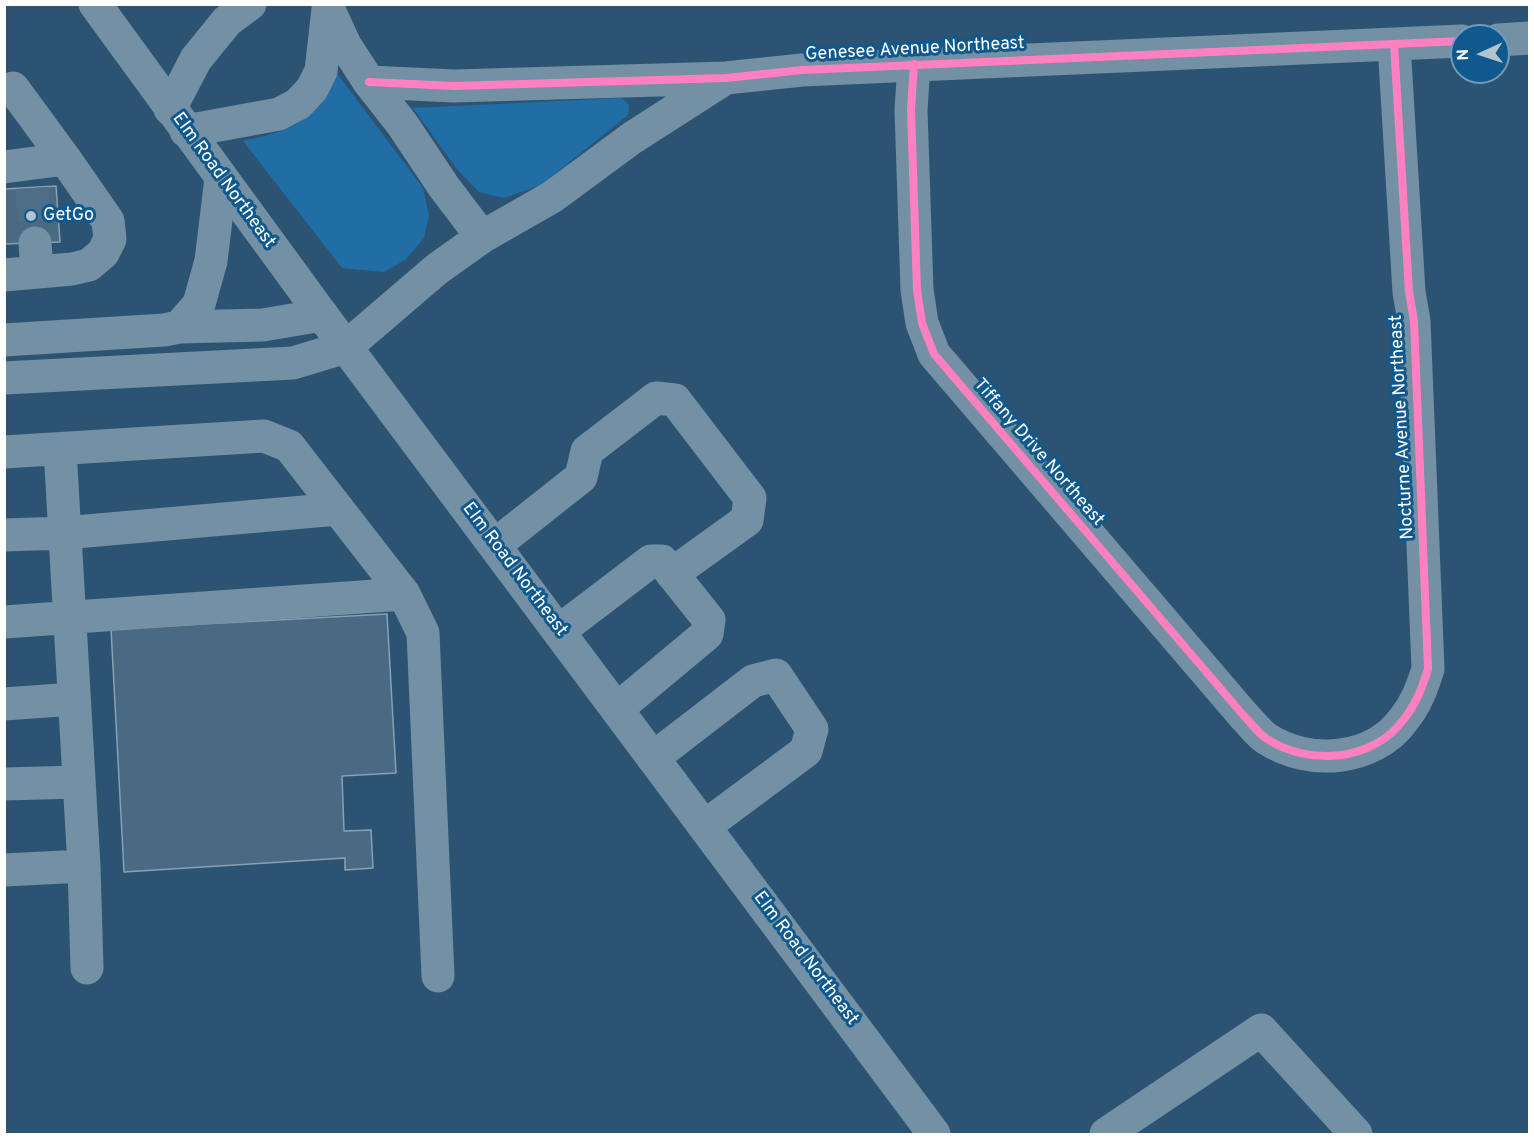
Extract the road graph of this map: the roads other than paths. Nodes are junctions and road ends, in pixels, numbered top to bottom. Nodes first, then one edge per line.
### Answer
1 (95, 4) edge
2 (323, 6) edge
3 (241, 7) edge
4 (1530, 38) edge
5 (1510, 39) edge
6 (1450, 42) edge
7 (1394, 45) junction
8 (914, 64) junction
9 (726, 78) junction
10 (369, 82) junction
11 (13, 88) dead end
12 (178, 120) junction
13 (65, 159) junction
14 (22, 173) edge
15 (221, 178) junction
16 (482, 237) junction
17 (4, 274) edge
18 (322, 315) junction
19 (179, 327) junction
20 (4, 340) edge
21 (346, 346) junction
22 (4, 378) edge
23 (60, 449) junction
24 (4, 452) edge
25 (338, 509) junction
26 (64, 532) junction
27 (4, 535) edge
28 (495, 545) junction
29 (672, 574) junction
30 (404, 594) junction
31 (69, 618) junction
32 (4, 622) edge
33 (559, 631) junction
34 (74, 699) junction
35 (4, 704) edge
36 (617, 709) junction
37 (1333, 757) joint
38 (653, 758) junction
39 (79, 782) junction
40 (4, 784) edge
41 (705, 826) junction
42 (84, 866) junction
43 (4, 870) edge
44 (87, 968) dead end
45 (438, 976) dead end
46 (934, 1134) edge
47 (1106, 1134) edge
48 (1356, 1134) edge

1 - 12 street, Elm Road Northeast
2 - 10 street
2 - 12 street
3 - 12 street
4 - 5 street
6 - 7 street, Genesee Avenue Northeast
7 - 8 street, Genesee Avenue Northeast
7 - 37 street, Nocturne Avenue Northeast
8 - 9 street, Genesee Avenue Northeast
8 - 37 street, Tiffany Drive Northeast
9 - 10 street, Genesee Avenue Northeast
9 - 16 street, Genesee Avenue Northeast
10 - 16 street
11 - 13 street
12 - 15 street, Elm Road Northeast
13 - 14 street
13 - 17 street
15 - 18 street, Elm Road Northeast
15 - 19 street
16 - 21 street, Genesee Avenue Northeast
18 - 19 street
18 - 21 street, Elm Road Northeast
19 - 20 street
21 - 22 street
21 - 28 street, Elm Road Northeast
23 - 24 street
23 - 25 street
23 - 26 street
25 - 26 street
25 - 30 street
26 - 27 street
26 - 31 street
28 - 29 street
28 - 33 street, Elm Road Northeast
29 - 33 street
29 - 36 street
30 - 31 street
30 - 45 street
31 - 32 street
31 - 34 street
33 - 36 street, Elm Road Northeast
34 - 35 street
34 - 39 street
36 - 38 street, Elm Road Northeast
38 - 41 street, Elm Road Northeast
38 - 41 street
39 - 40 street
39 - 42 street
41 - 46 street, Elm Road Northeast
42 - 43 street
42 - 44 street
47 - 48 street

